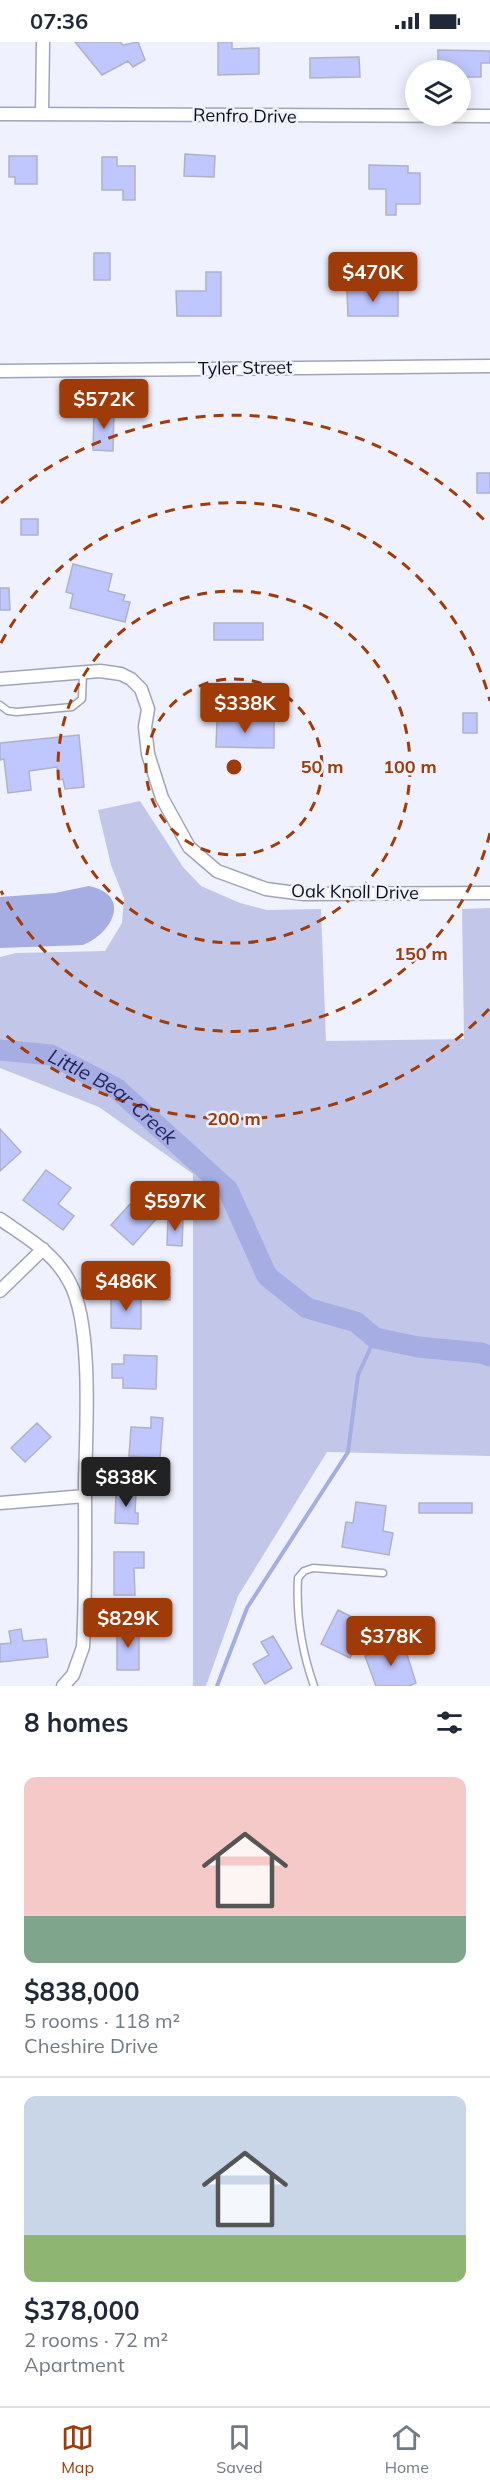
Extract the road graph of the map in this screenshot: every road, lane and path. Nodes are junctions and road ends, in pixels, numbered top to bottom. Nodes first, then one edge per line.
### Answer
1 (43, 42) edge
2 (0, 114) edge
3 (42, 114) junction
4 (490, 116) edge
5 (490, 366) edge
6 (0, 371) edge
7 (83, 672) junction
8 (0, 679) edge
9 (0, 705) edge
10 (490, 893) edge
11 (0, 1219) edge
12 (43, 1249) junction
13 (0, 1291) edge
14 (85, 1496) junction
15 (0, 1503) edge
16 (383, 1573) dead end
17 (63, 1686) edge
18 (314, 1686) edge

1 - 3 street
2 - 3 street, Renfro Drive
3 - 4 street, Renfro Drive
5 - 6 street, Tyler Street
7 - 8 street, Oak Knoll Drive
7 - 9 lane
7 - 10 street, Oak Knoll Drive
11 - 12 street
12 - 13 street
12 - 14 street
14 - 15 street
14 - 17 street
16 - 18 lane

